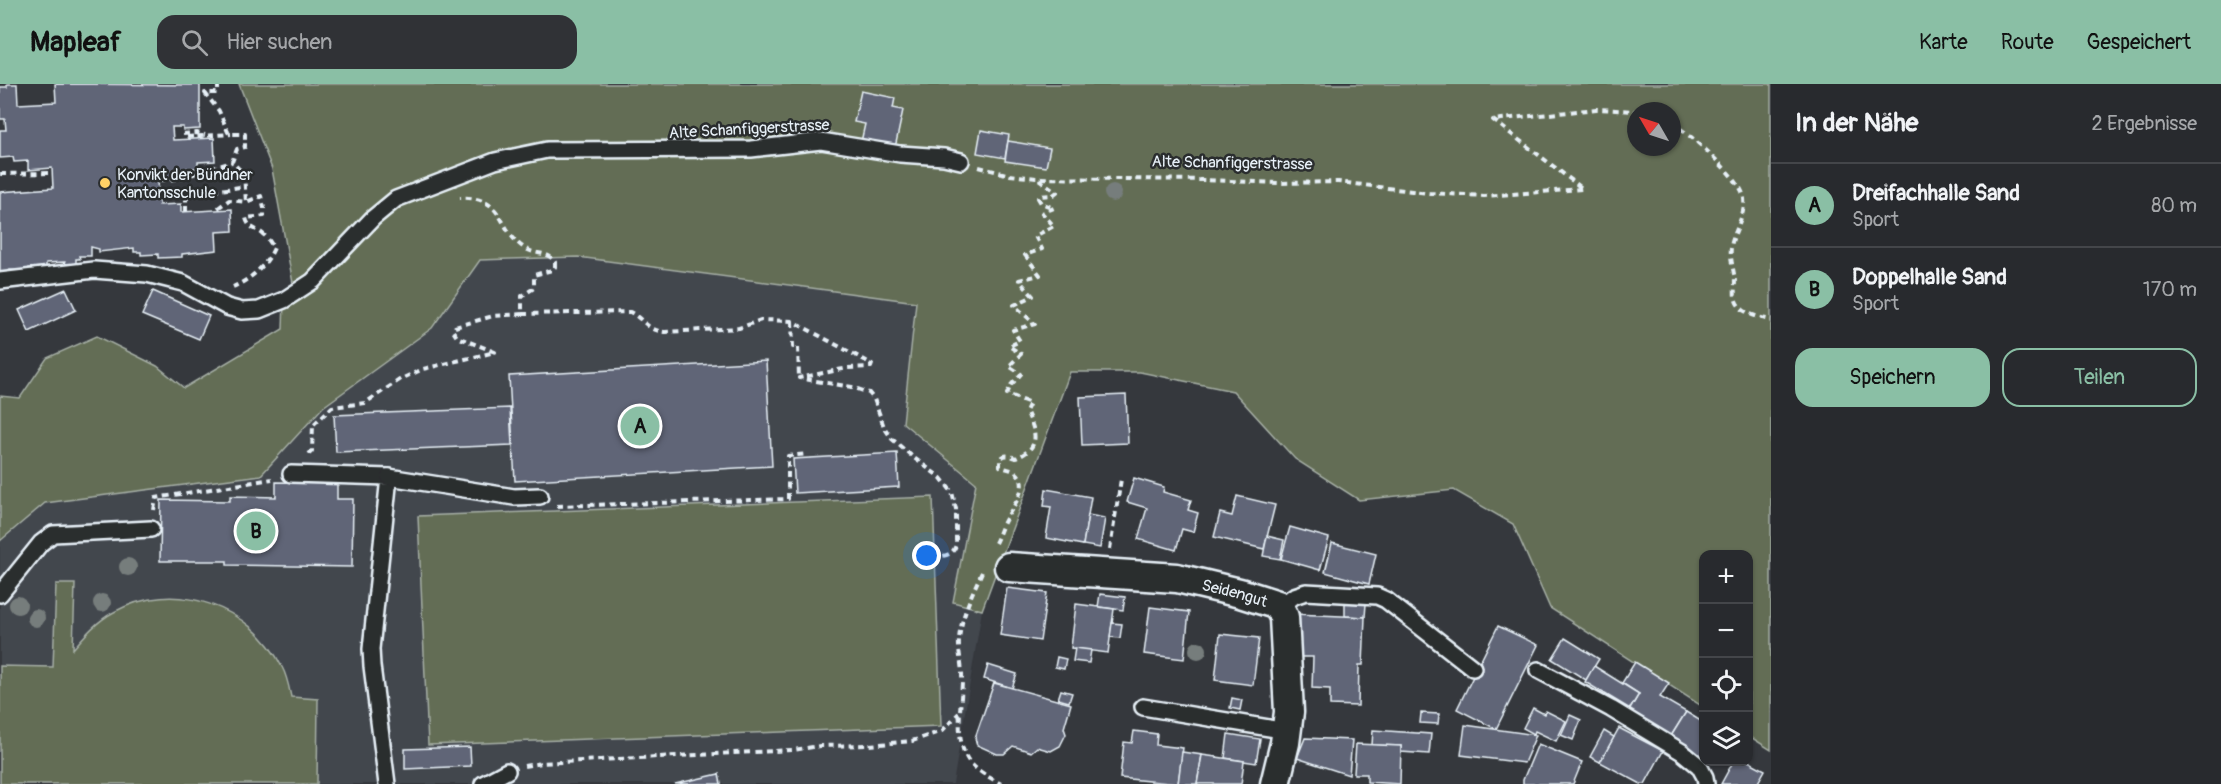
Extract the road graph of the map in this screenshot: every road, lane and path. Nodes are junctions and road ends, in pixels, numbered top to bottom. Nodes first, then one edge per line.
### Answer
1 (218, 84) edge
2 (1627, 110) edge
3 (1681, 130) edge
4 (183, 134) dead end
5 (231, 134) junction
6 (209, 136) junction
7 (187, 138) dead end
8 (961, 161) joint
9 (232, 162) junction
10 (50, 173) dead end
11 (0, 174) edge
12 (1036, 178) junction
13 (160, 180) dead end
14 (246, 186) junction
15 (455, 198) dead end
16 (246, 202) junction
17 (218, 208) dead end
18 (186, 212) dead end
19 (0, 281) edge
20 (192, 287) junction
21 (522, 314) junction
22 (1771, 320) edge
23 (792, 321) junction
24 (799, 378) junction
25 (807, 454) dead end
26 (291, 474) junction
27 (389, 477) junction
28 (1121, 479) dead end
29 (540, 496) joint
30 (151, 529) joint
31 (935, 557) dead end
32 (995, 561) junction
33 (1106, 573) junction
34 (0, 594) edge
35 (1280, 607) junction
36 (1473, 668) dead end
37 (1538, 670) dead end
38 (1143, 707) dead end
39 (960, 713) junction
40 (1287, 731) junction
41 (507, 771) joint
42 (387, 784) edge
43 (483, 784) edge
44 (1001, 784) edge
45 (1275, 784) edge
46 (1706, 784) edge

1 - 5 path
2 - 12 path, Alte Schanfiggerstrasse
3 - 22 path
4 - 6 path
5 - 6 path
5 - 9 path
6 - 7 path
8 - 12 path, Alte Schanfiggerstrasse
8 - 20 lane, Alte Schanfiggerstrasse
9 - 13 path
9 - 14 path
10 - 11 path
12 - 32 path
14 - 16 path
14 - 18 path
15 - 21 path
16 - 17 path
16 - 20 path
19 - 20 lane, Alte Schanfiggerstrasse
21 - 23 path
21 - 26 path
23 - 24 path
23 - 24 path
24 - 31 path
25 - 29 path
26 - 27 lane
26 - 30 path
27 - 29 lane
27 - 42 lane
28 - 33 path
30 - 34 lane
32 - 33 street, Seidengut
32 - 39 path
33 - 35 street, Seidengut
35 - 36 lane
35 - 40 street, Seidengut
37 - 46 lane
38 - 40 lane
39 - 41 path
39 - 44 path
40 - 45 street, Seidengut
41 - 43 lane

